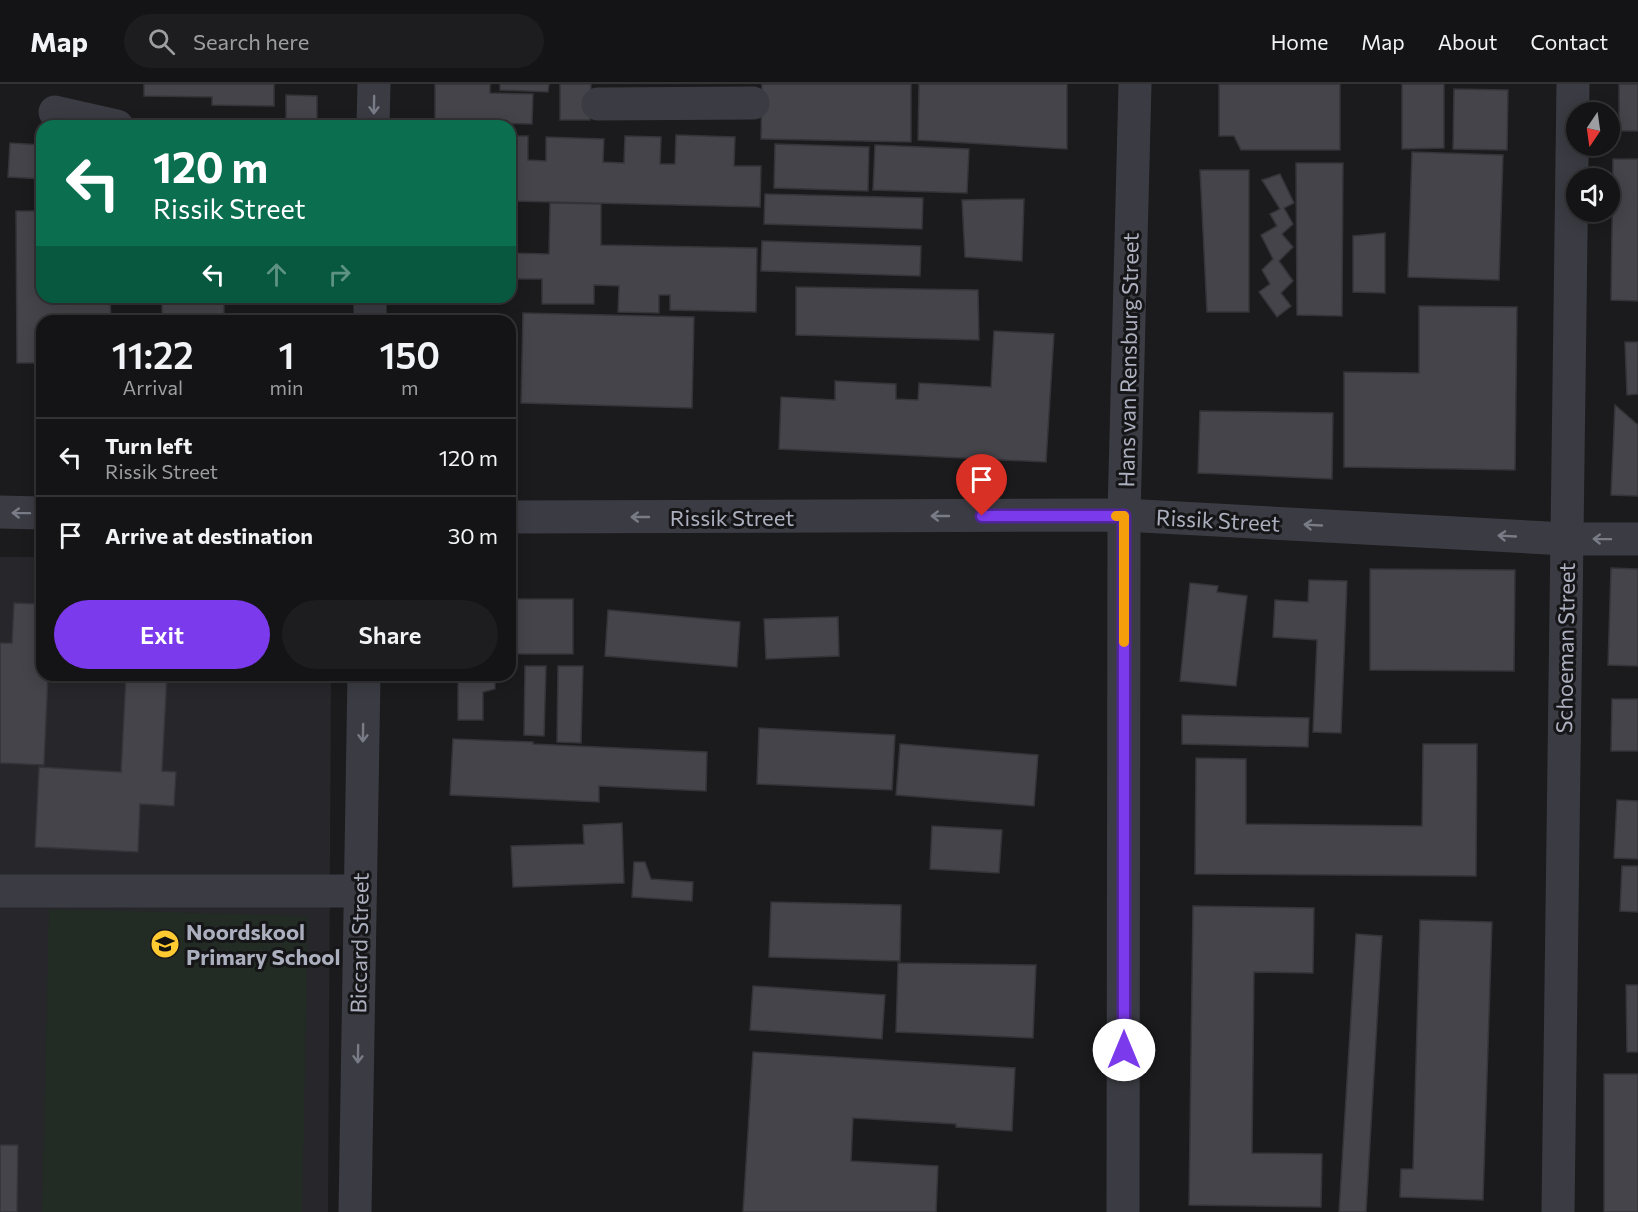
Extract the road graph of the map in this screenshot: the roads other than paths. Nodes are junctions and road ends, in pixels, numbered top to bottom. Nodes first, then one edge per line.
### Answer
1 (374, 84) edge
2 (1135, 84) edge
3 (1573, 84) edge
4 (691, 94) edge
5 (598, 104) dead end
6 (753, 104) dead end
7 (55, 112) dead end
8 (90, 120) edge
9 (373, 120) edge
10 (0, 512) edge
11 (36, 513) edge
12 (1124, 516) junction
13 (516, 517) edge
14 (1566, 539) junction
15 (1638, 540) edge
16 (364, 681) edge
17 (0, 891) edge
18 (360, 891) junction
19 (355, 1212) edge
20 (1124, 1212) edge
21 (1558, 1212) edge

1 -> 9 street
2 - 12 street, Hans van Rensburg Street
3 - 14 street, Schoeman Street
4 - 5 street
4 - 6 street
7 - 8 street
11 -> 10 street
12 -> 13 street, Rissik Street
14 -> 12 street, Rissik Street
12 - 20 street, Hans van Rensburg Street
15 -> 14 street, Rissik Street
14 - 21 street, Schoeman Street
16 -> 18 street, Biccard Street
17 - 18 street
18 -> 19 street, Biccard Street

